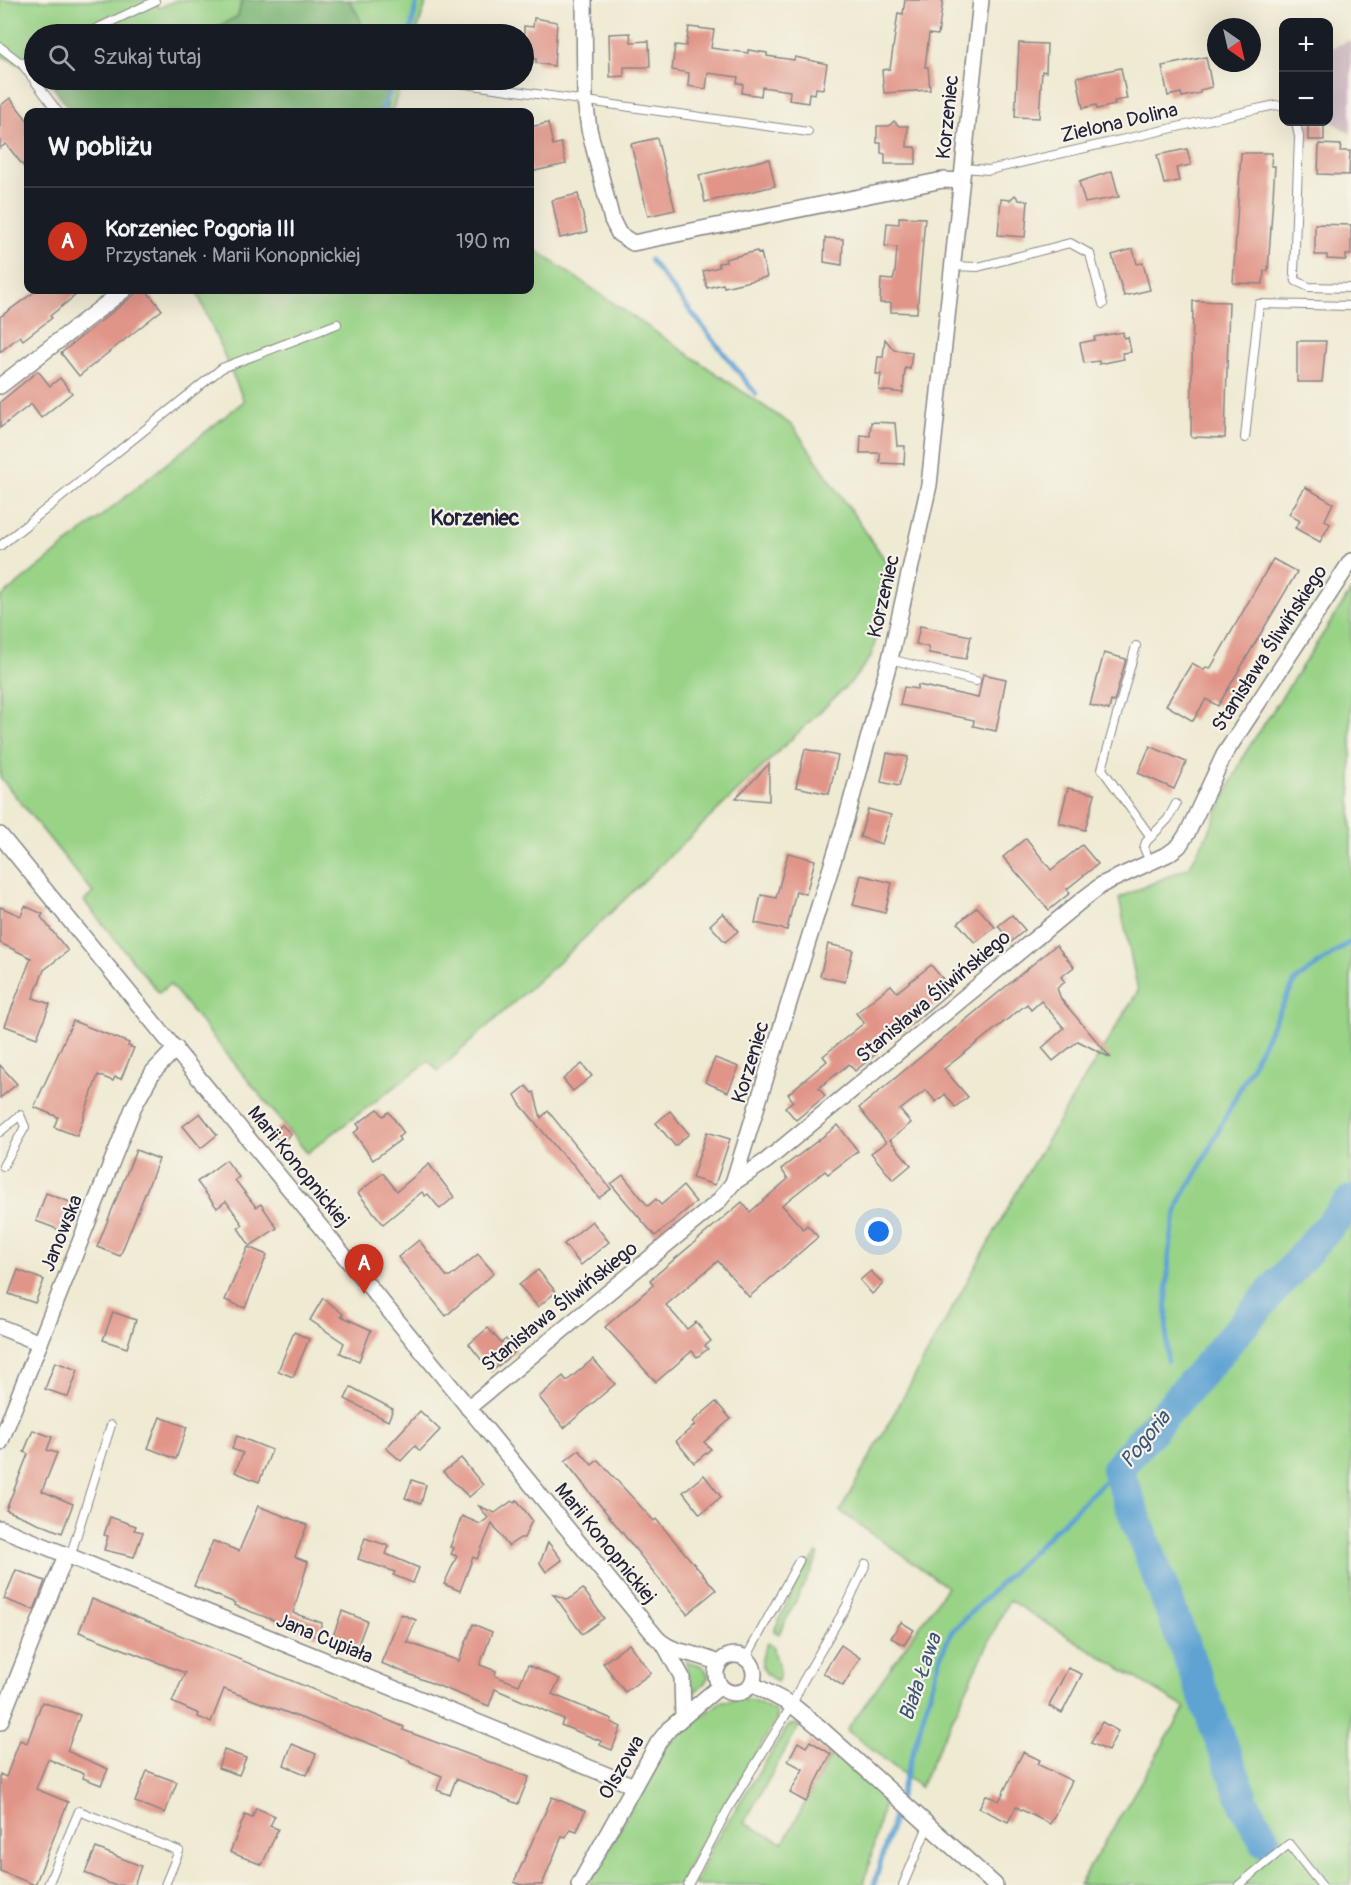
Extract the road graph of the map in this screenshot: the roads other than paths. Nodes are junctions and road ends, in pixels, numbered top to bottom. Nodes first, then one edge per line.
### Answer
1 (584, 0) edge
2 (981, 0) edge
3 (155, 1) edge
4 (106, 24) edge
5 (0, 47) edge
6 (22, 63) joint
7 (24, 66) edge
8 (42, 90) edge
9 (511, 90) edge
10 (585, 100) junction
11 (1279, 106) edge
12 (55, 108) edge
13 (1297, 126) edge
14 (808, 132) dead end
15 (962, 175) junction
16 (952, 266) junction
17 (1351, 288) edge
18 (119, 294) edge
19 (1103, 304) dead end
20 (1351, 306) edge
21 (337, 324) dead end
22 (0, 386) edge
23 (1245, 438) dead end
24 (0, 546) edge
25 (1351, 561) edge
26 (1136, 646) dead end
27 (890, 659) junction
28 (976, 681) dead end
29 (1176, 804) dead end
30 (0, 835) edge
31 (1151, 837) junction
32 (1150, 862) junction
33 (176, 1047) junction
34 (0, 1132) edge
35 (3, 1166) dead end
36 (733, 1183) junction
37 (0, 1327) edge
38 (40, 1343) junction
39 (468, 1408) junction
40 (111, 1425) dead end
41 (0, 1443) edge
42 (0, 1528) edge
43 (68, 1556) junction
44 (799, 1561) dead end
45 (866, 1564) dead end
46 (664, 1646) junction
47 (746, 1658) junction
48 (719, 1664) junction
49 (752, 1684) junction
50 (720, 1686) junction
51 (792, 1705) junction
52 (683, 1716) junction
53 (0, 1722) edge
54 (634, 1786) junction
55 (928, 1826) junction
56 (48, 1885) edge
57 (165, 1885) edge
58 (579, 1885) edge
59 (688, 1885) edge
60 (903, 1885) edge
61 (995, 1885) edge
62 (1239, 1885) edge
63 (1321, 1885) edge

1 - 10 street
2 - 15 street, Korzeniec
3 - 4 lane
5 - 6 lane
6 - 7 lane
8 - 12 lane
9 - 10 lane
10 - 14 lane
10 - 15 street
11 - 15 lane, Zielona Dolina
13 - 17 lane
15 - 16 street, Korzeniec
16 - 19 lane
16 - 27 street, Korzeniec
18 - 22 street
20 - 23 lane
21 - 24 lane
25 - 32 street, Stanisława Śliwińskiego
26 - 31 lane
27 - 28 lane
27 - 36 street, Korzeniec
29 - 31 lane
30 - 33 street, Marii Konopnickiej
31 - 32 lane
32 - 36 street, Stanisława Śliwińskiego
33 - 38 street, Janowska
33 - 39 street, Marii Konopnickiej
34 - 35 lane
36 - 39 street, Stanisława Śliwińskiego
37 - 38 street
38 - 41 street, Janowska
39 - 46 street, Marii Konopnickiej
40 - 43 lane
42 - 43 street, Jana Cupiała
43 - 53 street
43 - 54 street, Jana Cupiała
44 - 47 lane
45 - 51 lane
46 - 48 street
46 - 52 street, Marii Konopnickiej
47 - 48 street
47 - 49 street
48 - 50 street
49 - 50 street
49 - 51 street
50 - 52 street, Olszowa
51 - 55 street
51 - 59 lane
52 - 54 street, Olszowa
54 - 58 street, Olszowa
55 - 60 lane
55 - 61 street
56 - 57 lane
62 - 63 lane

